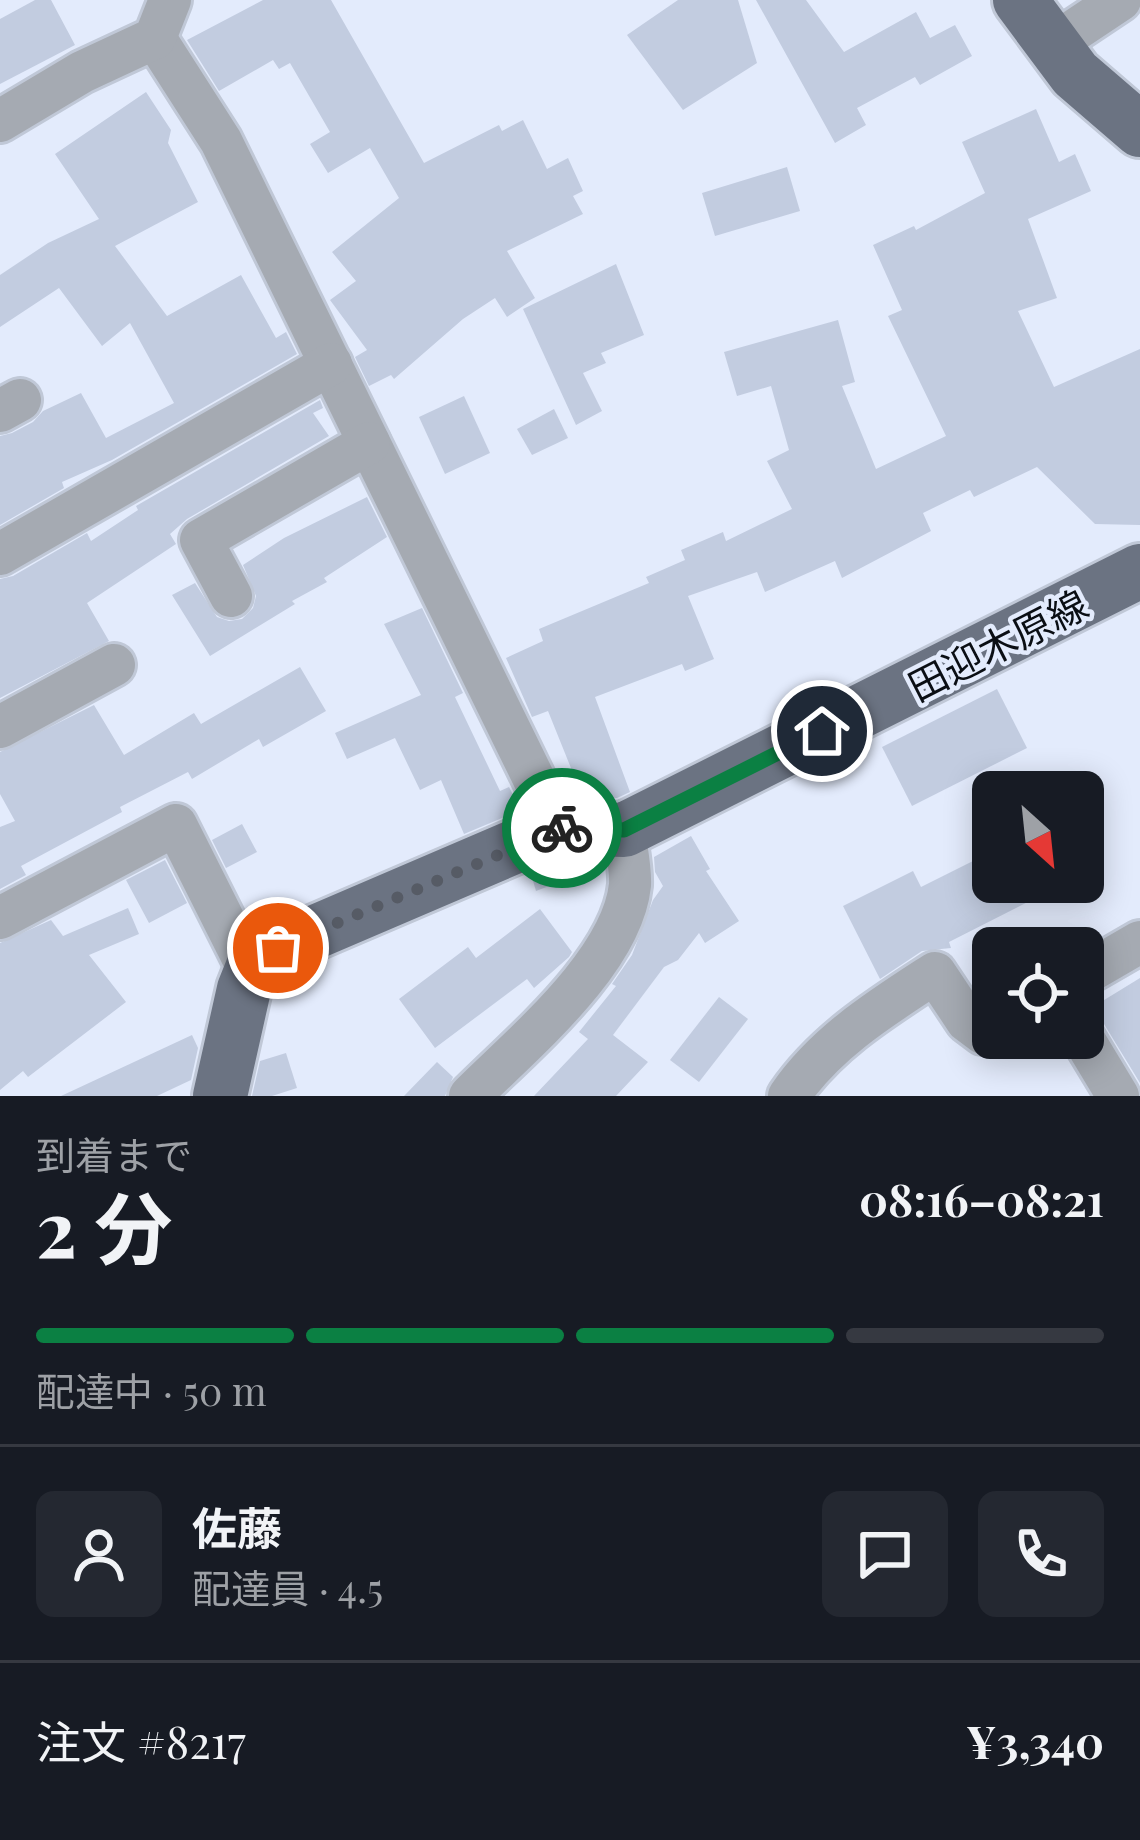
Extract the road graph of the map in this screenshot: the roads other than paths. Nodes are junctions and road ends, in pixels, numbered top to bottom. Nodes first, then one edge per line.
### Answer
1 (1020, 0) edge
2 (1120, 0) edge
3 (162, 19) edge
4 (1051, 46) junction
5 (0, 121) edge
6 (1140, 130) edge
7 (331, 364) junction
8 (369, 442) junction
9 (0, 554) edge
10 (1140, 571) edge
11 (231, 596) dead end
12 (114, 665) dead end
13 (0, 727) edge
14 (558, 828) junction
15 (624, 830) junction
16 (0, 919) edge
17 (1140, 942) edge
18 (1104, 963) edge
19 (250, 972) junction
20 (972, 1025) edge
21 (1096, 1059) edge
22 (220, 1096) edge
23 (470, 1096) edge
24 (789, 1096) edge
25 (1118, 1096) edge

1 - 4 main road
2 - 4 street
3 - 5 street
3 - 7 street
4 - 6 main road
7 - 8 street
7 - 9 street
8 - 11 street
8 - 14 street
10 - 15 main road, 田迎木原線
12 - 13 street
14 - 15 main road, 田迎木原線
14 - 19 main road, 田迎木原線
15 - 23 street
16 - 19 street
17 - 18 street
19 - 22 main road
20 - 24 street
21 - 25 street

